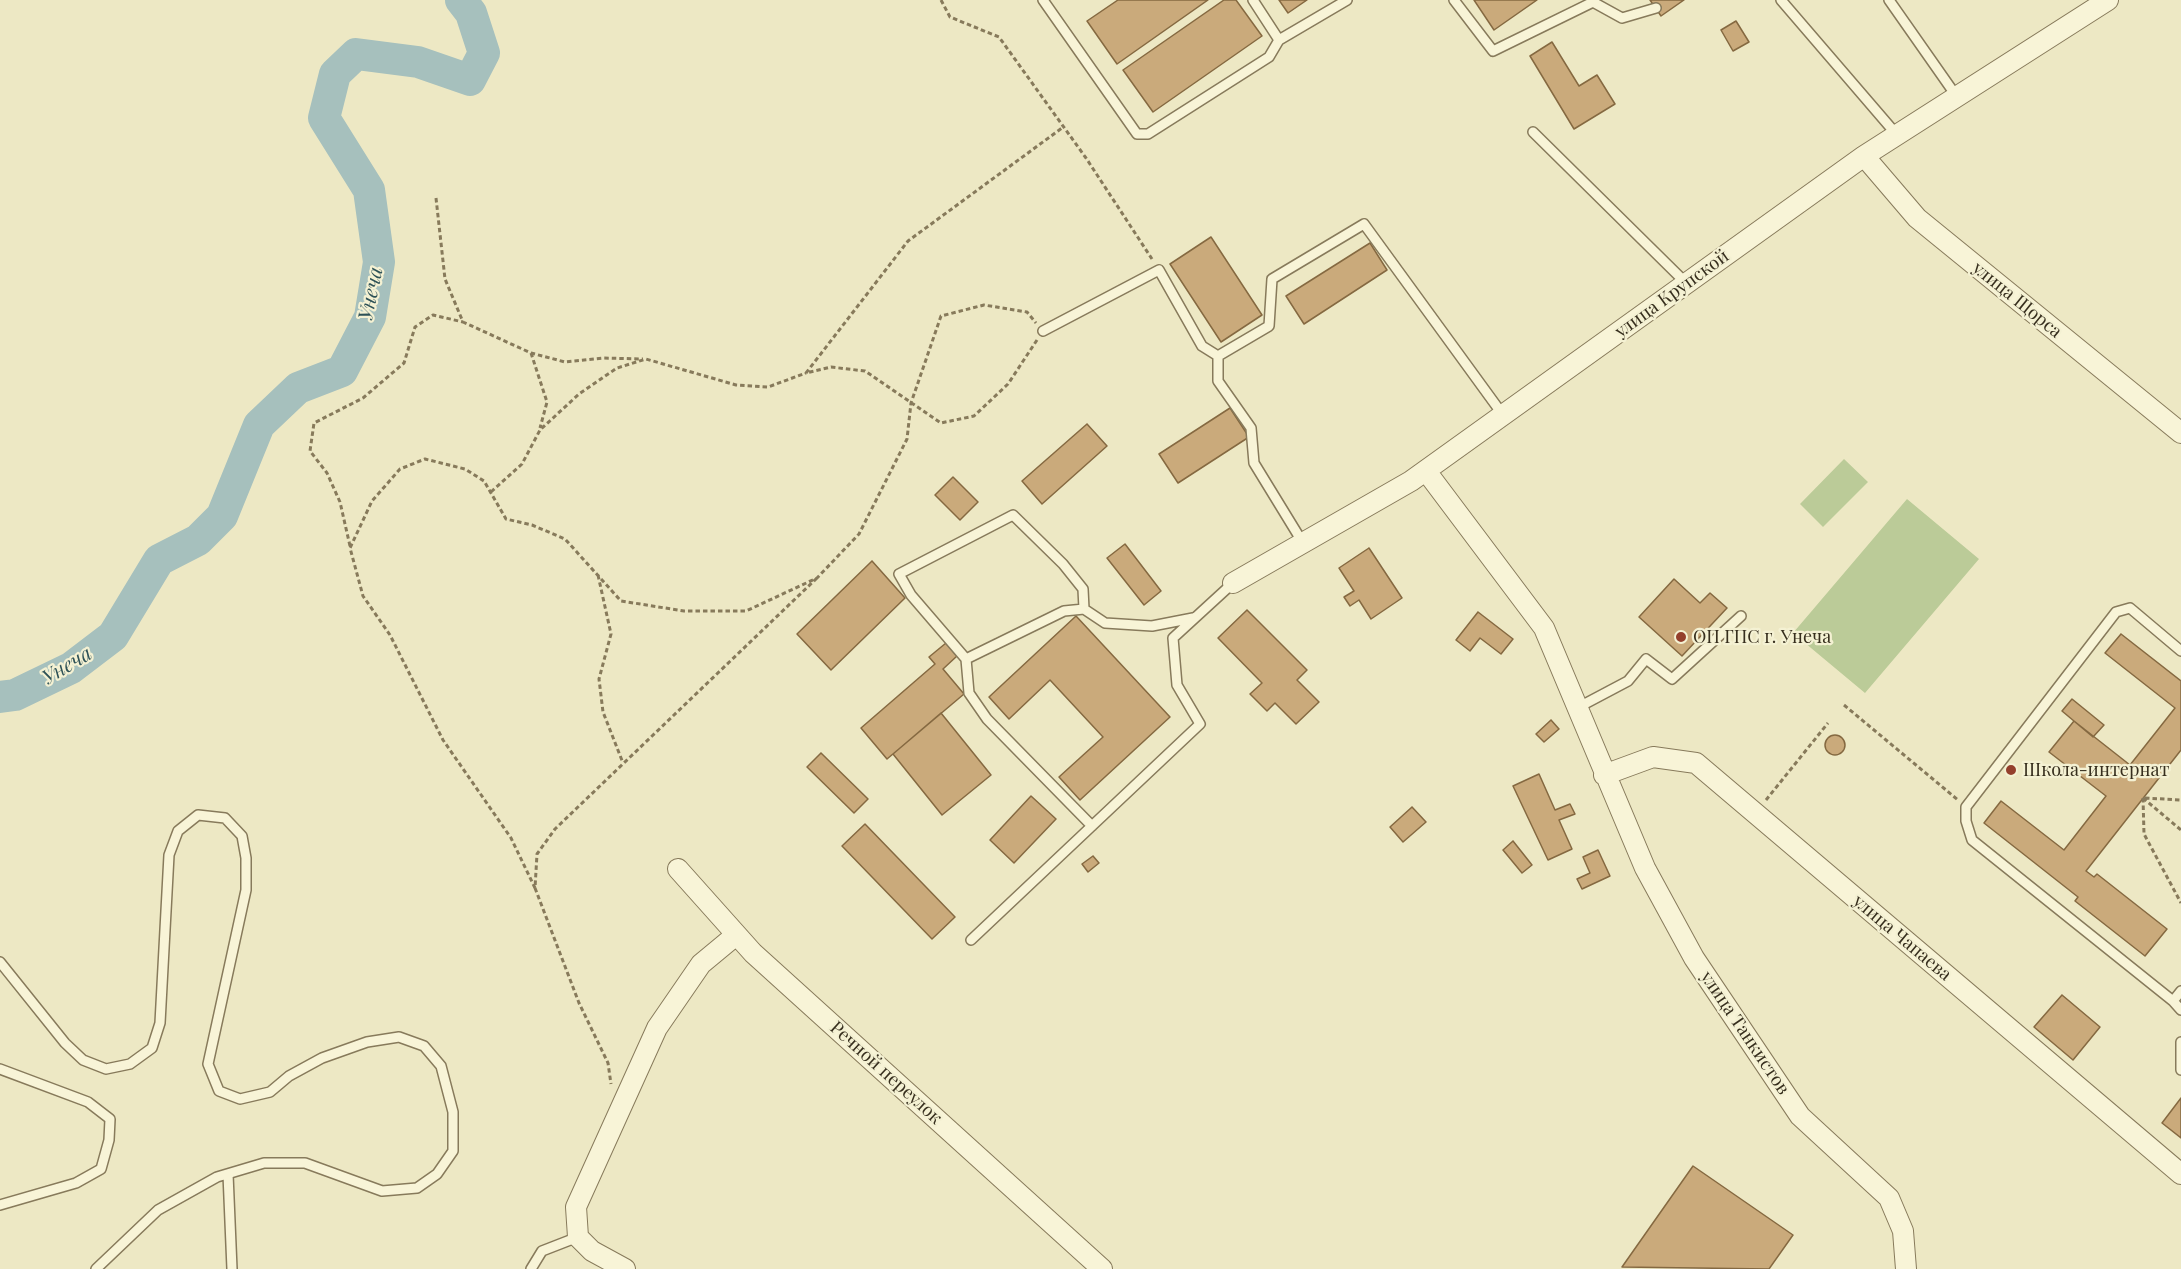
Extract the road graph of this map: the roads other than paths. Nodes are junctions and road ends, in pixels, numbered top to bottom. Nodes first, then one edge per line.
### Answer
1 (1043, 0) edge
2 (1252, 0) edge
3 (1347, 0) edge
4 (1454, 0) edge
5 (1780, 0) edge
6 (1889, 0) edge
7 (2108, 0) edge
8 (1656, 9) dead end
9 (1279, 40) junction
10 (1957, 97) junction
11 (1533, 132) dead end
12 (1897, 135) junction
13 (1864, 156) junction
14 (1686, 284) junction
15 (1043, 331) road end
16 (1218, 356) junction
17 (1503, 415) junction
18 (2181, 433) edge
19 (1426, 471) junction
20 (1303, 543) junction
21 (1233, 583) joint
22 (1084, 609) junction
23 (1741, 615) dead end
24 (1195, 618) junction
25 (2181, 651) edge
26 (966, 659) junction
27 (1576, 708) junction
28 (1604, 775) junction
29 (1092, 826) junction
30 (678, 869) dead end
31 (736, 935) junction
32 (971, 940) dead end
33 (0, 962) edge
34 (2181, 991) edge
35 (2174, 1001) junction
36 (2181, 1010) edge
37 (2181, 1042) edge
38 (0, 1069) edge
39 (2181, 1070) edge
40 (228, 1174) junction
41 (2181, 1174) edge
42 (0, 1205) edge
43 (578, 1236) junction
44 (96, 1269) edge
45 (232, 1269) edge
46 (531, 1269) edge
47 (625, 1269) edge
48 (1102, 1269) edge
49 (1906, 1269) edge

1 - 9 lane
2 - 9 lane
3 - 9 lane
4 - 8 lane
5 - 12 lane
6 - 10 lane
7 - 10 street, улица Крупской
10 - 12 street, улица Крупской
11 - 14 lane
12 - 13 street, улица Крупской
13 - 14 street, улица Крупской
13 - 18 street, улица Щорса
14 - 17 street, улица Крупской
15 - 16 lane
16 - 17 lane
16 - 20 lane
17 - 19 street, улица Крупской
19 - 20 street, улица Крупской
19 - 27 street, улица Танкистов
20 - 21 street, улица Крупской
21 - 24 lane
22 - 24 lane
22 - 26 lane
22 - 26 lane
23 - 27 lane
24 - 29 lane
25 - 35 lane
26 - 29 lane
27 - 28 street, улица Танкистов
28 - 41 street, улица Чапаева
28 - 49 street, улица Танкистов
29 - 32 lane
30 - 31 street, Речной переулок
31 - 43 street
31 - 48 street, Речной переулок
33 - 40 lane
34 - 35 lane
35 - 36 lane
37 - 39 lane
38 - 42 lane
40 - 44 lane
40 - 45 lane
43 - 46 lane
43 - 47 street

